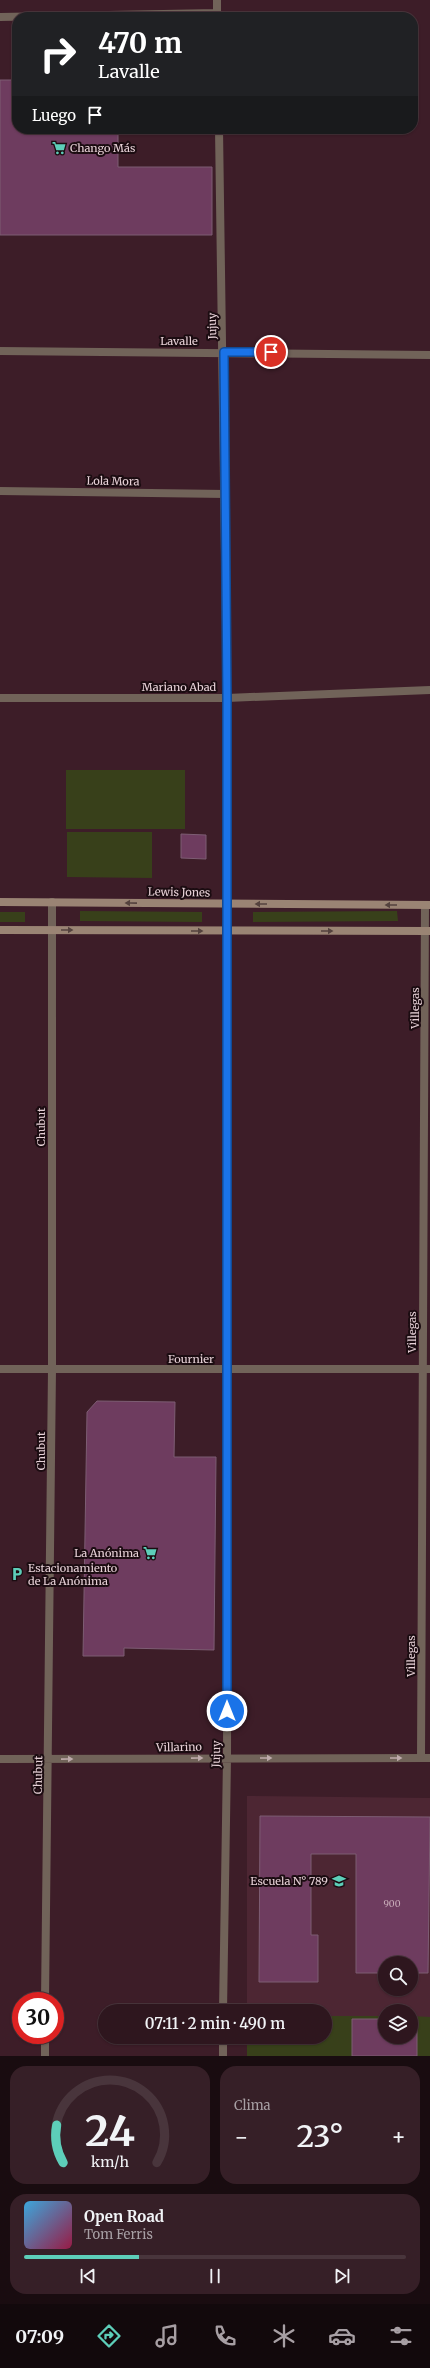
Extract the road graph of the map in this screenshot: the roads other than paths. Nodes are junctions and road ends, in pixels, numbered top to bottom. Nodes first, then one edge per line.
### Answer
1 (216, 0) edge
2 (217, 12) edge
3 (0, 17) edge
4 (12, 17) edge
5 (219, 134) edge
6 (0, 351) edge
7 (224, 352) junction
8 (430, 355) edge
9 (0, 491) edge
10 (226, 494) junction
11 (430, 690) edge
12 (0, 698) edge
13 (227, 698) junction
14 (0, 902) edge
15 (52, 902) junction
16 (226, 904) junction
17 (428, 905) edge
18 (0, 930) edge
19 (51, 930) junction
20 (428, 931) edge
21 (227, 932) junction
22 (0, 1369) edge
23 (52, 1369) junction
24 (426, 1369) edge
25 (228, 1370) junction
26 (227, 1758) junction
27 (421, 1758) junction
28 (430, 1758) edge
29 (0, 1759) edge
30 (49, 1759) junction
31 (45, 1992) edge
32 (223, 2004) edge
33 (45, 2044) edge
34 (223, 2044) edge
35 (45, 2056) edge
36 (223, 2056) edge

1 - 2 street
3 - 4 street
5 - 7 street, Jujuy
6 - 7 street, Lavalle
7 - 8 street, Lavalle
7 - 10 street, Jujuy
9 - 10 street, Lola Mora
10 - 13 street, Jujuy
11 - 13 street, Mariano Abad
12 - 13 street, Mariano Abad
13 - 16 street, Jujuy
14 - 15 main road, Lewis Jones
16 -> 15 main road, Lewis Jones
15 - 19 street, Chubut
17 -> 16 main road, Lewis Jones
16 - 21 street, Jujuy
17 - 20 street, Villegas
18 - 19 main road
19 -> 21 main road
19 - 23 street, Chubut
21 -> 20 main road
20 - 24 street, Villegas
21 - 25 street, Jujuy
22 - 23 street, Fournier
23 - 25 street, Fournier
23 - 30 street, Chubut
24 - 25 street, Fournier
24 - 27 street, Villegas
25 - 26 street, Jujuy
26 -> 27 street, Villarino
30 -> 26 street, Villarino
26 - 32 street, Jujuy
27 - 28 street, Villarino
29 - 30 street, Villarino
30 - 31 street, Chubut
33 - 35 street
34 - 36 street

